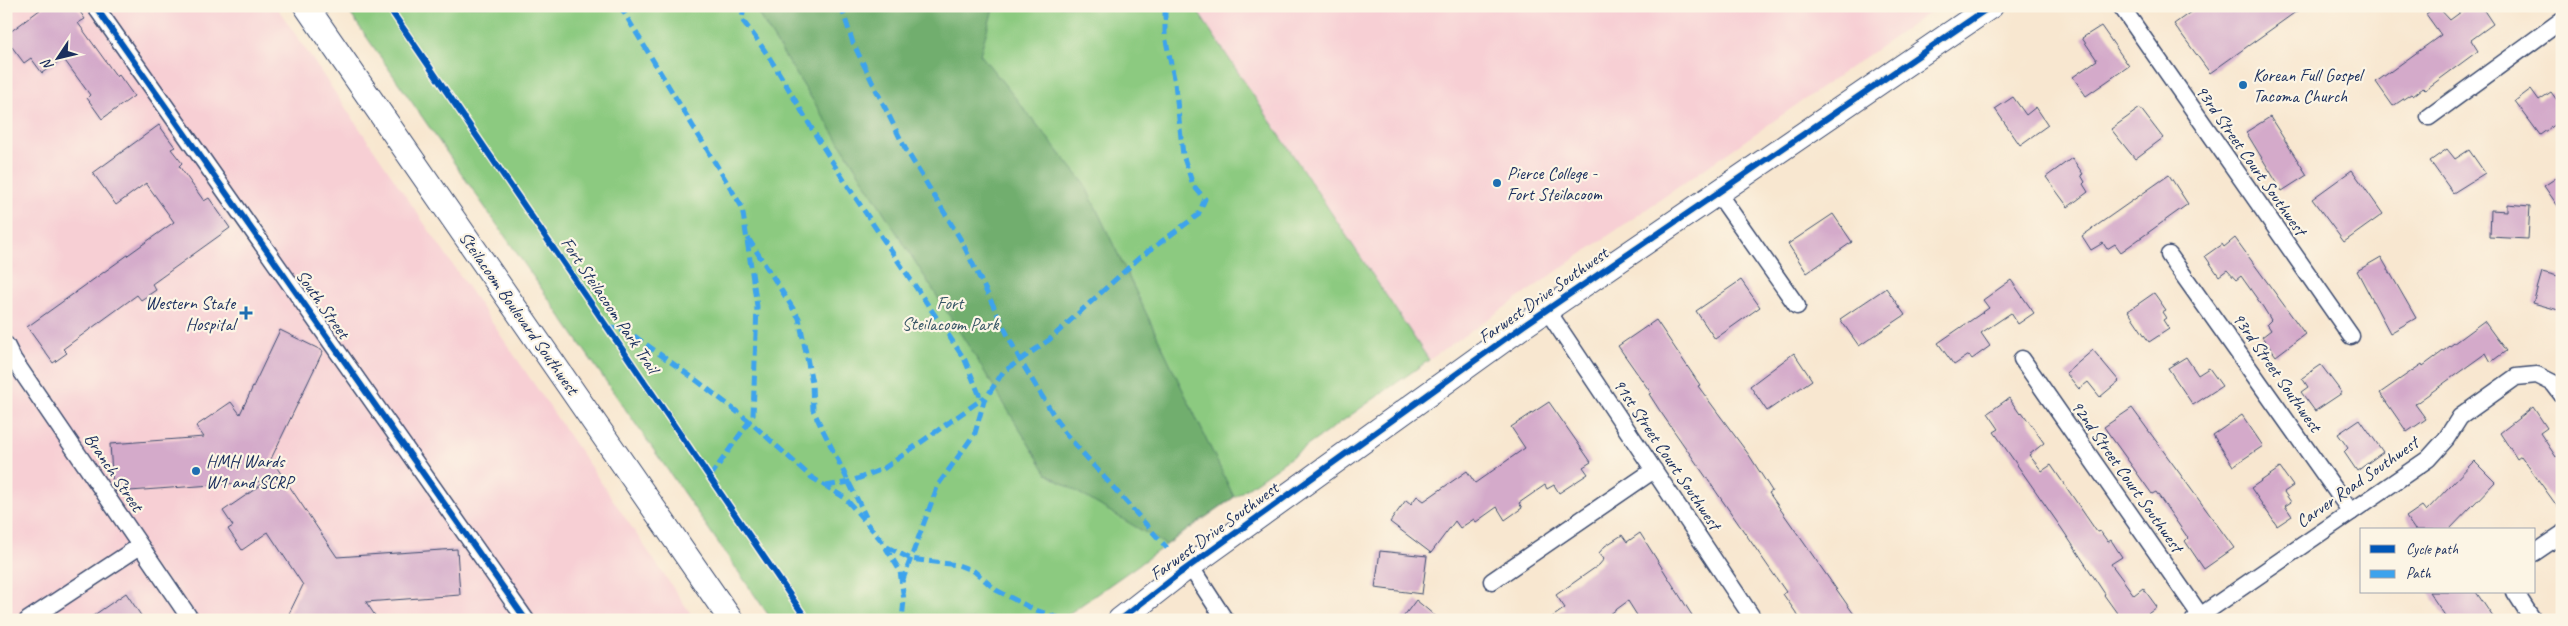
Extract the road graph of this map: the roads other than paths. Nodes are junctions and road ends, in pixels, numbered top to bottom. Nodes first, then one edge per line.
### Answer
1 (95, 6) edge
2 (306, 6) edge
3 (1991, 6) edge
4 (2121, 6) edge
5 (2562, 20) edge
6 (2429, 117) dead end
7 (1717, 192) junction
8 (2169, 255) dead end
9 (1797, 306) dead end
10 (1547, 310) junction
11 (2351, 336) dead end
12 (6, 345) edge
13 (2022, 359) dead end
14 (2562, 395) edge
15 (1654, 470) junction
16 (2351, 512) junction
17 (2562, 534) edge
18 (140, 546) junction
19 (2536, 552) edge
20 (1190, 566) junction
21 (1492, 581) dead end
22 (2516, 594) edge
23 (2197, 618) edge
24 (28, 620) edge
25 (191, 620) edge
26 (526, 620) edge
27 (731, 620) edge
28 (1120, 620) edge
29 (1225, 620) edge
30 (1754, 620) edge
31 (2533, 620) edge

1 - 26 street, South Street
2 - 27 street, Steilacoom Boulevard Southwest
3 - 7 street, Farwest Drive Southwest
4 - 11 street, 93rd Street Court Southwest
5 - 6 street
7 - 9 street
7 - 10 street, Farwest Drive Southwest
8 - 16 street, 93rd Street Southwest
10 - 15 street, 91st Street Court Southwest
10 - 20 street, Farwest Drive Southwest
12 - 18 street, Branch Street
13 - 23 street, 92nd Street Court Southwest
14 - 16 street, Carver Road Southwest
15 - 21 street
15 - 30 street, 91st Street Court Southwest
16 - 23 street, Carver Road Southwest
17 - 19 street
18 - 24 street
18 - 25 street, Branch Street
20 - 28 street, Farwest Drive Southwest
20 - 29 street
22 - 31 street

